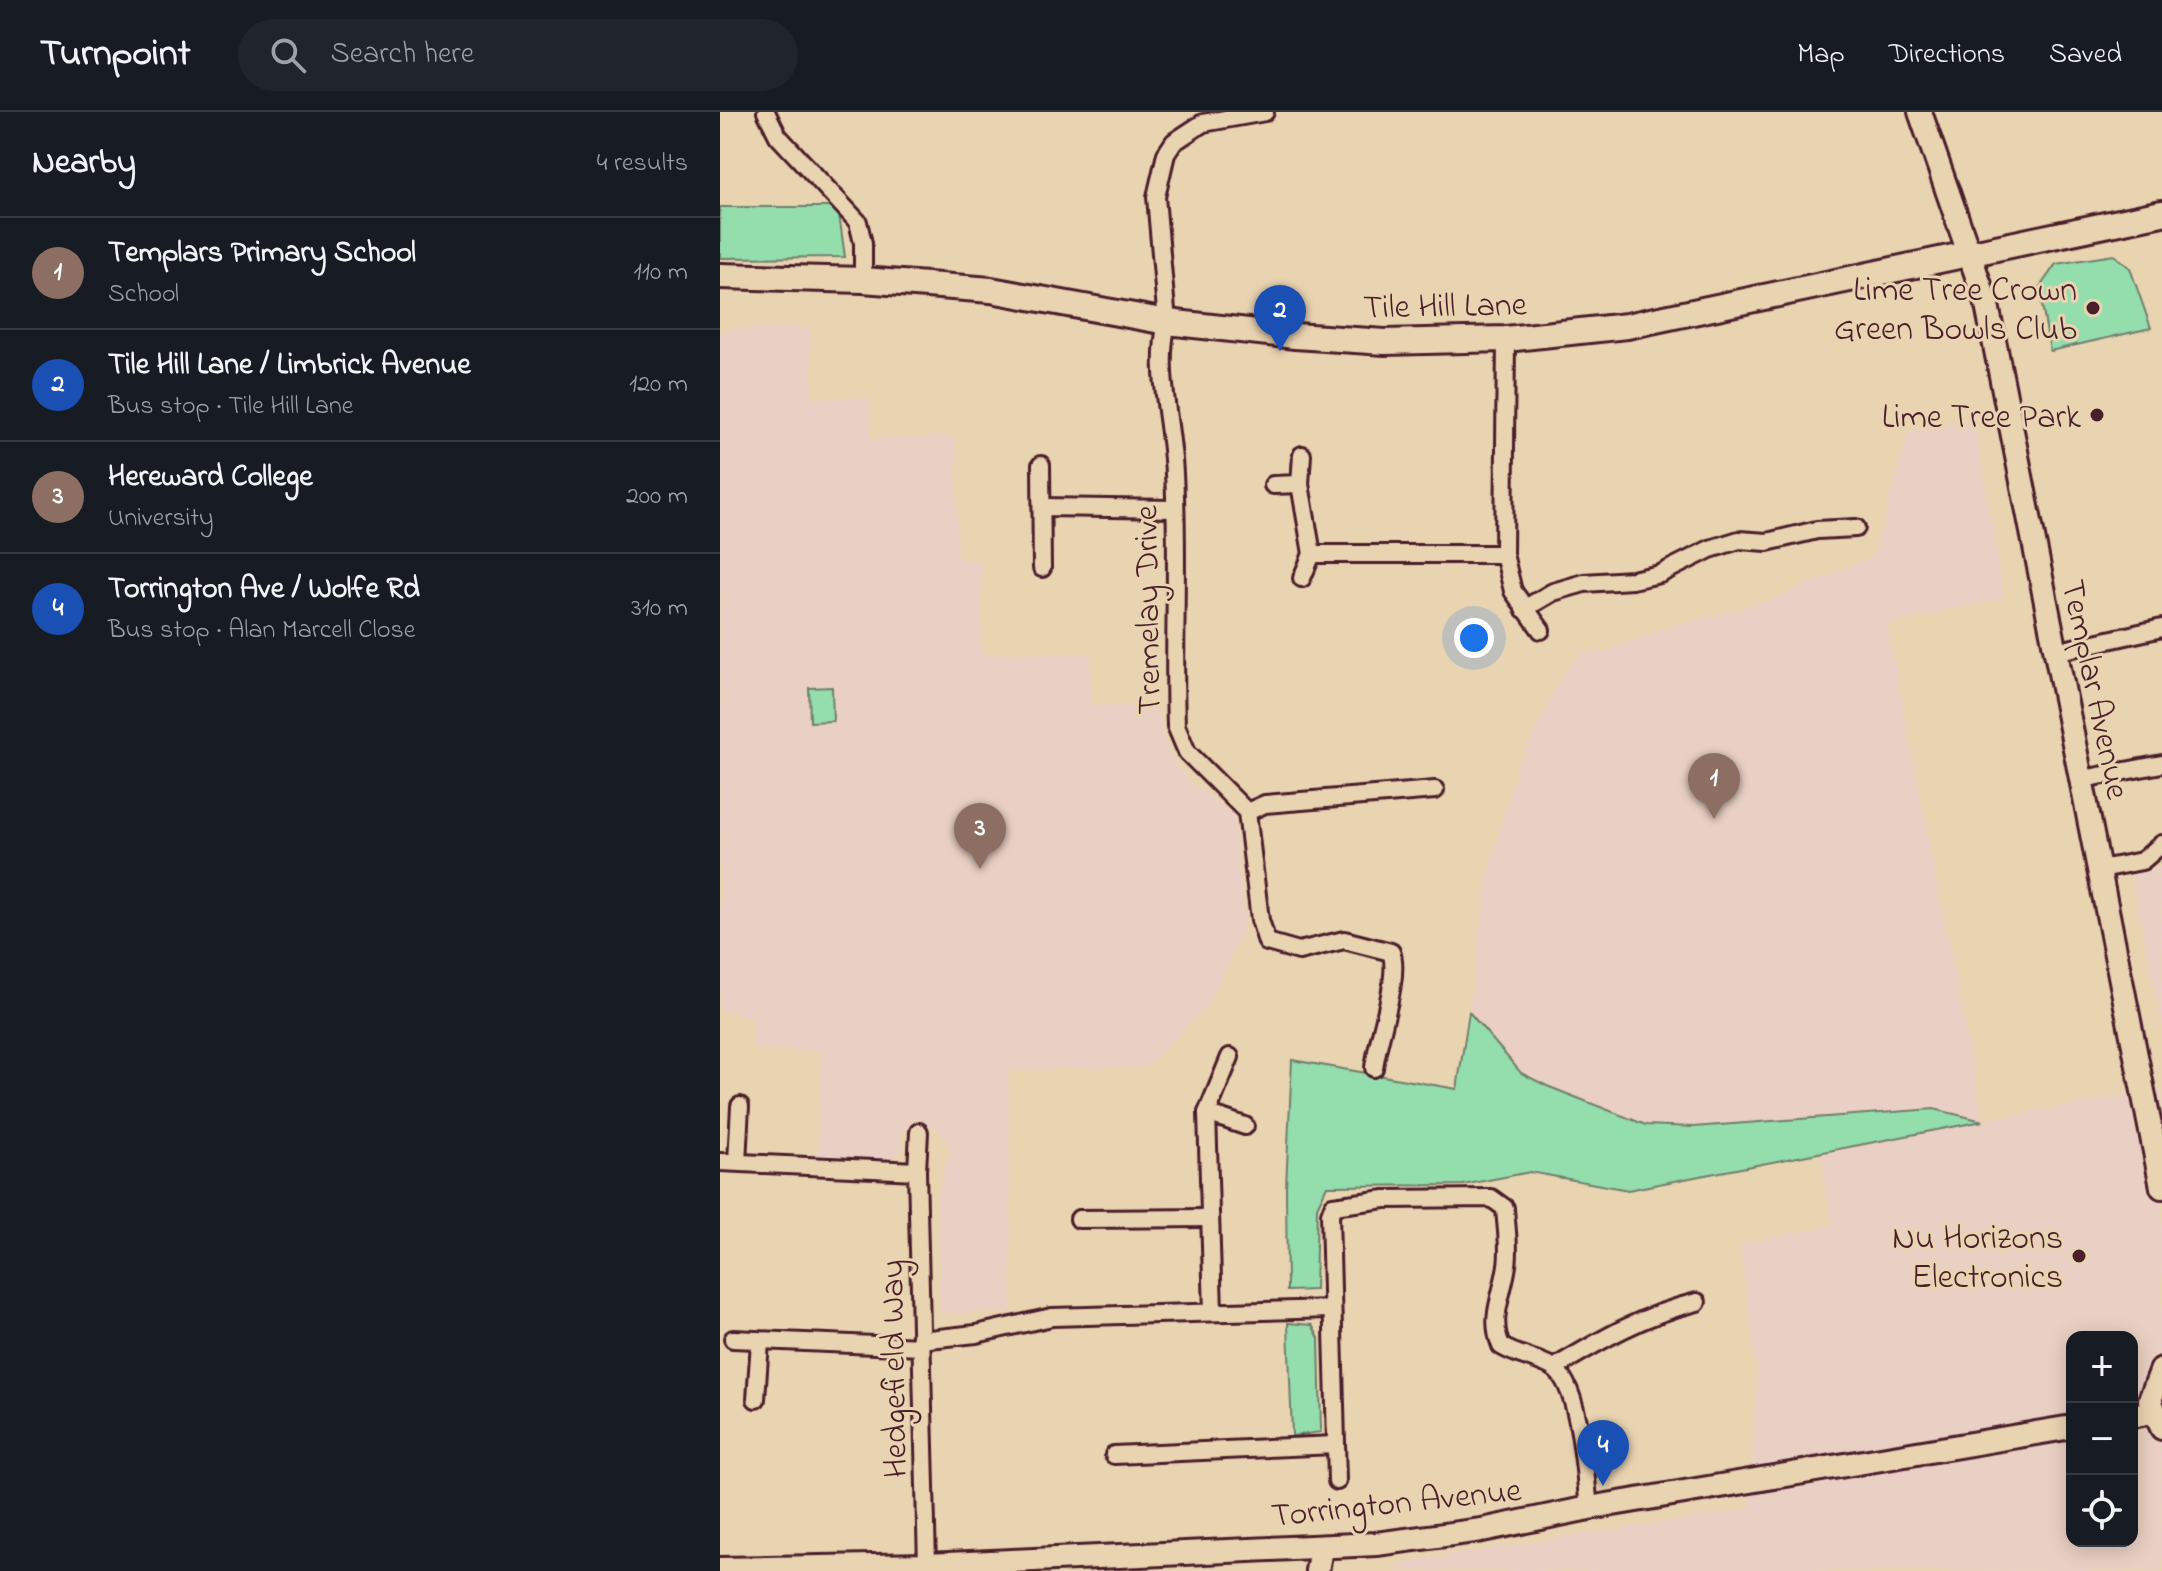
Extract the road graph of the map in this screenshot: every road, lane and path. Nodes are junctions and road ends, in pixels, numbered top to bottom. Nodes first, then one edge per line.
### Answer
1 (766, 112) edge
2 (1265, 112) edge
3 (1920, 112) edge
4 (2162, 213) edge
5 (1970, 254) junction
6 (720, 276) edge
7 (863, 280) junction
8 (1167, 322) junction
9 (1506, 339) junction
10 (1302, 455) dead end
11 (1041, 465) dead end
12 (1300, 484) junction
13 (1273, 485) dead end
14 (1042, 507) junction
15 (1175, 509) junction
16 (1856, 528) dead end
17 (1312, 554) junction
18 (1504, 554) junction
19 (1042, 568) dead end
20 (1302, 578) dead end
21 (1524, 609) junction
22 (2162, 628) edge
23 (1541, 630) dead end
24 (2055, 652) junction
25 (2162, 764) edge
26 (2083, 779) junction
27 (1435, 790) dead end
28 (1247, 812) junction
29 (2162, 844) edge
30 (2101, 869) junction
31 (1230, 1057) dead end
32 (1374, 1068) dead end
33 (740, 1106) dead end
34 (1207, 1113) junction
35 (1245, 1126) dead end
36 (919, 1132) dead end
37 (728, 1162) edge
38 (917, 1171) junction
39 (2162, 1187) edge
40 (1210, 1218) junction
41 (1079, 1219) dead end
42 (1697, 1302) dead end
43 (1331, 1309) junction
44 (1213, 1312) junction
45 (733, 1339) dead end
46 (760, 1342) junction
47 (920, 1343) junction
48 (1554, 1368) junction
49 (2162, 1369) edge
50 (756, 1399) dead end
51 (2149, 1419) edge
52 (2066, 1428) edge
53 (1335, 1445) junction
54 (1114, 1455) dead end
55 (1337, 1481) dead end
56 (1589, 1508) junction
57 (1321, 1548) junction
58 (927, 1565) junction
59 (720, 1569) edge
60 (1317, 1571) edge

1 - 7 street
2 - 8 street, Tremelay Drive
3 - 5 street, Templar Avenue
4 - 5 main road, Tile Hill Lane
5 - 9 main road, Tile Hill Lane
5 - 24 street, Templar Avenue
6 - 7 main road, Tile Hill Lane
7 - 8 main road, Tile Hill Lane
8 - 9 main road, Tile Hill Lane
8 - 15 street, Tremelay Drive
9 - 18 street
10 - 12 street
11 - 14 street
12 - 13 street
12 - 17 street
14 - 15 street
14 - 19 street
15 - 28 street, Tremelay Drive
16 - 21 street
17 - 18 street
17 - 20 street
18 - 21 street
21 - 23 street
22 - 24 street
24 - 26 street, Templar Avenue
25 - 26 street
26 - 30 street, Templar Avenue
27 - 28 street
28 - 32 street
29 - 30 street
30 - 39 street, Templar Avenue
31 - 34 street
33 - 37 street
34 - 35 street
34 - 40 street
36 - 38 street, Hedgefield Way
37 - 38 street
38 - 47 street, Hedgefield Way
40 - 41 street
40 - 44 street
42 - 48 street
43 - 44 street
43 - 48 street
43 - 53 street
44 - 47 street
45 - 46 street
46 - 47 street
46 - 50 street
47 - 58 street, Hedgefield Way
48 - 56 street
49 - 51 street
52 - 56 street, Torrington Avenue
53 - 54 street
53 - 55 street
56 - 57 street, Torrington Avenue
57 - 58 street, Torrington Avenue
57 - 60 street
58 - 59 street, Torrington Avenue

